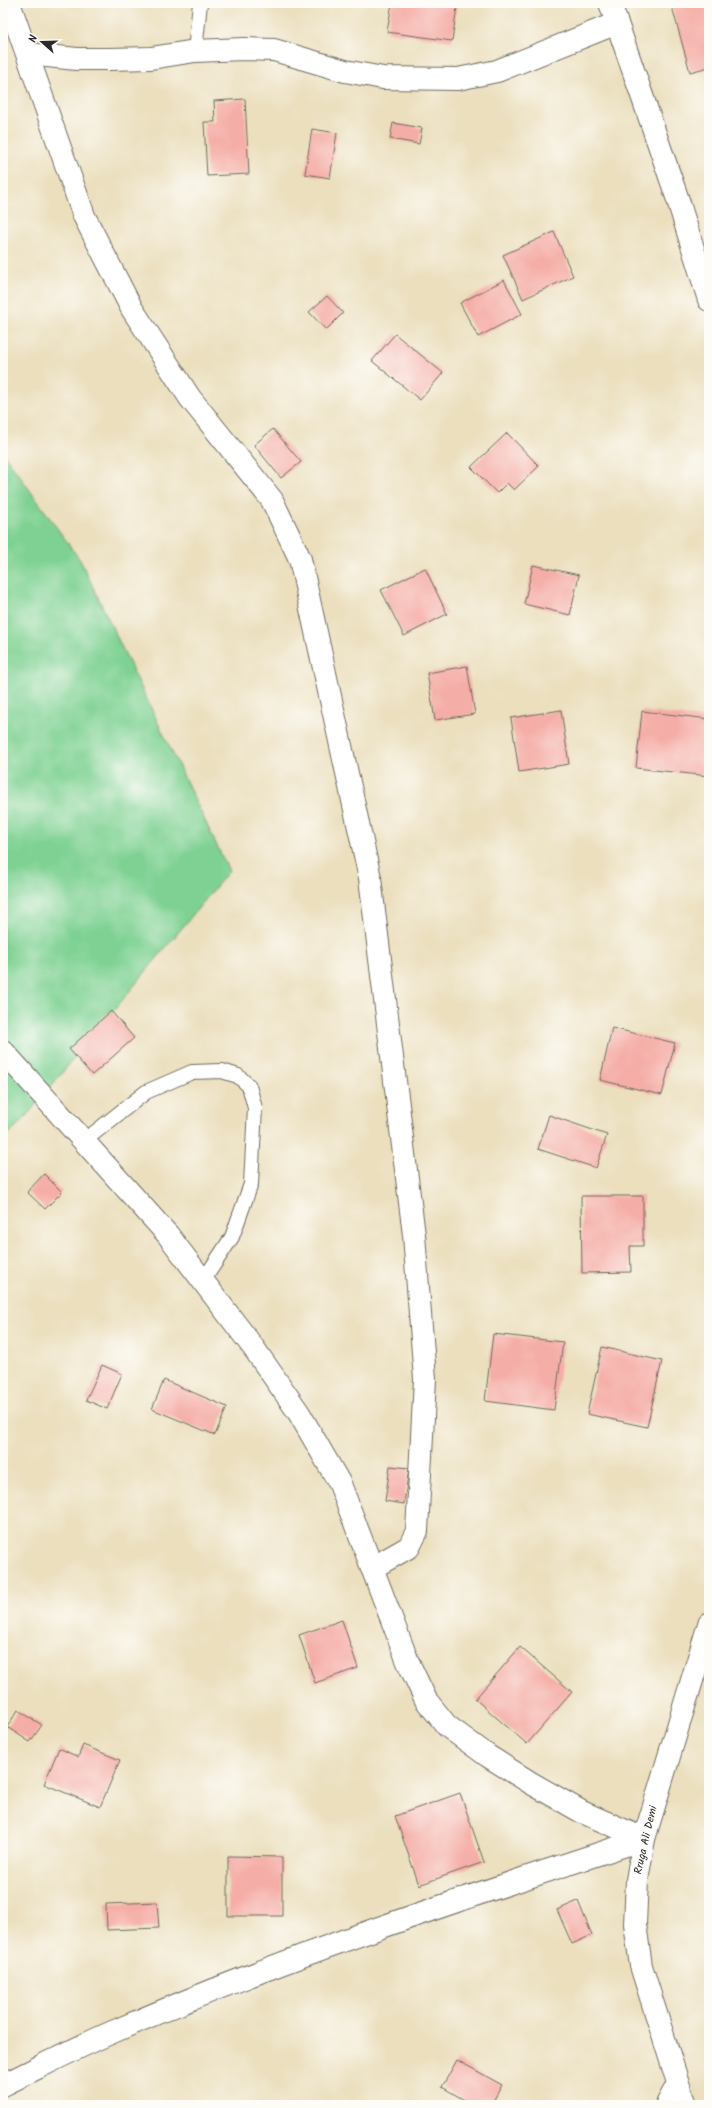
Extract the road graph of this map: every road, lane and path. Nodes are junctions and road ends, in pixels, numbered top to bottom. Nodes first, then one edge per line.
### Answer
1 (9, 3) edge
2 (200, 3) edge
3 (610, 3) edge
4 (617, 23) junction
5 (195, 51) junction
6 (27, 54) junction
7 (709, 300) edge
8 (3, 1051) edge
9 (84, 1141) junction
10 (203, 1281) junction
11 (372, 1568) junction
12 (709, 1624) edge
13 (644, 1839) junction
14 (676, 2079) junction
15 (3, 2085) edge
16 (662, 2105) edge
17 (685, 2105) edge

1 - 6 street
2 - 5 lane
3 - 4 street
4 - 5 street
4 - 7 street
5 - 6 street
6 - 11 street
8 - 9 street
9 - 10 street
9 - 10 lane
10 - 11 street
11 - 13 street
12 - 13 street, Rruga Ali Demi
13 - 14 street, Rruga Ali Demi
13 - 15 street
14 - 16 lane
14 - 17 street, Rruga Ali Demi

